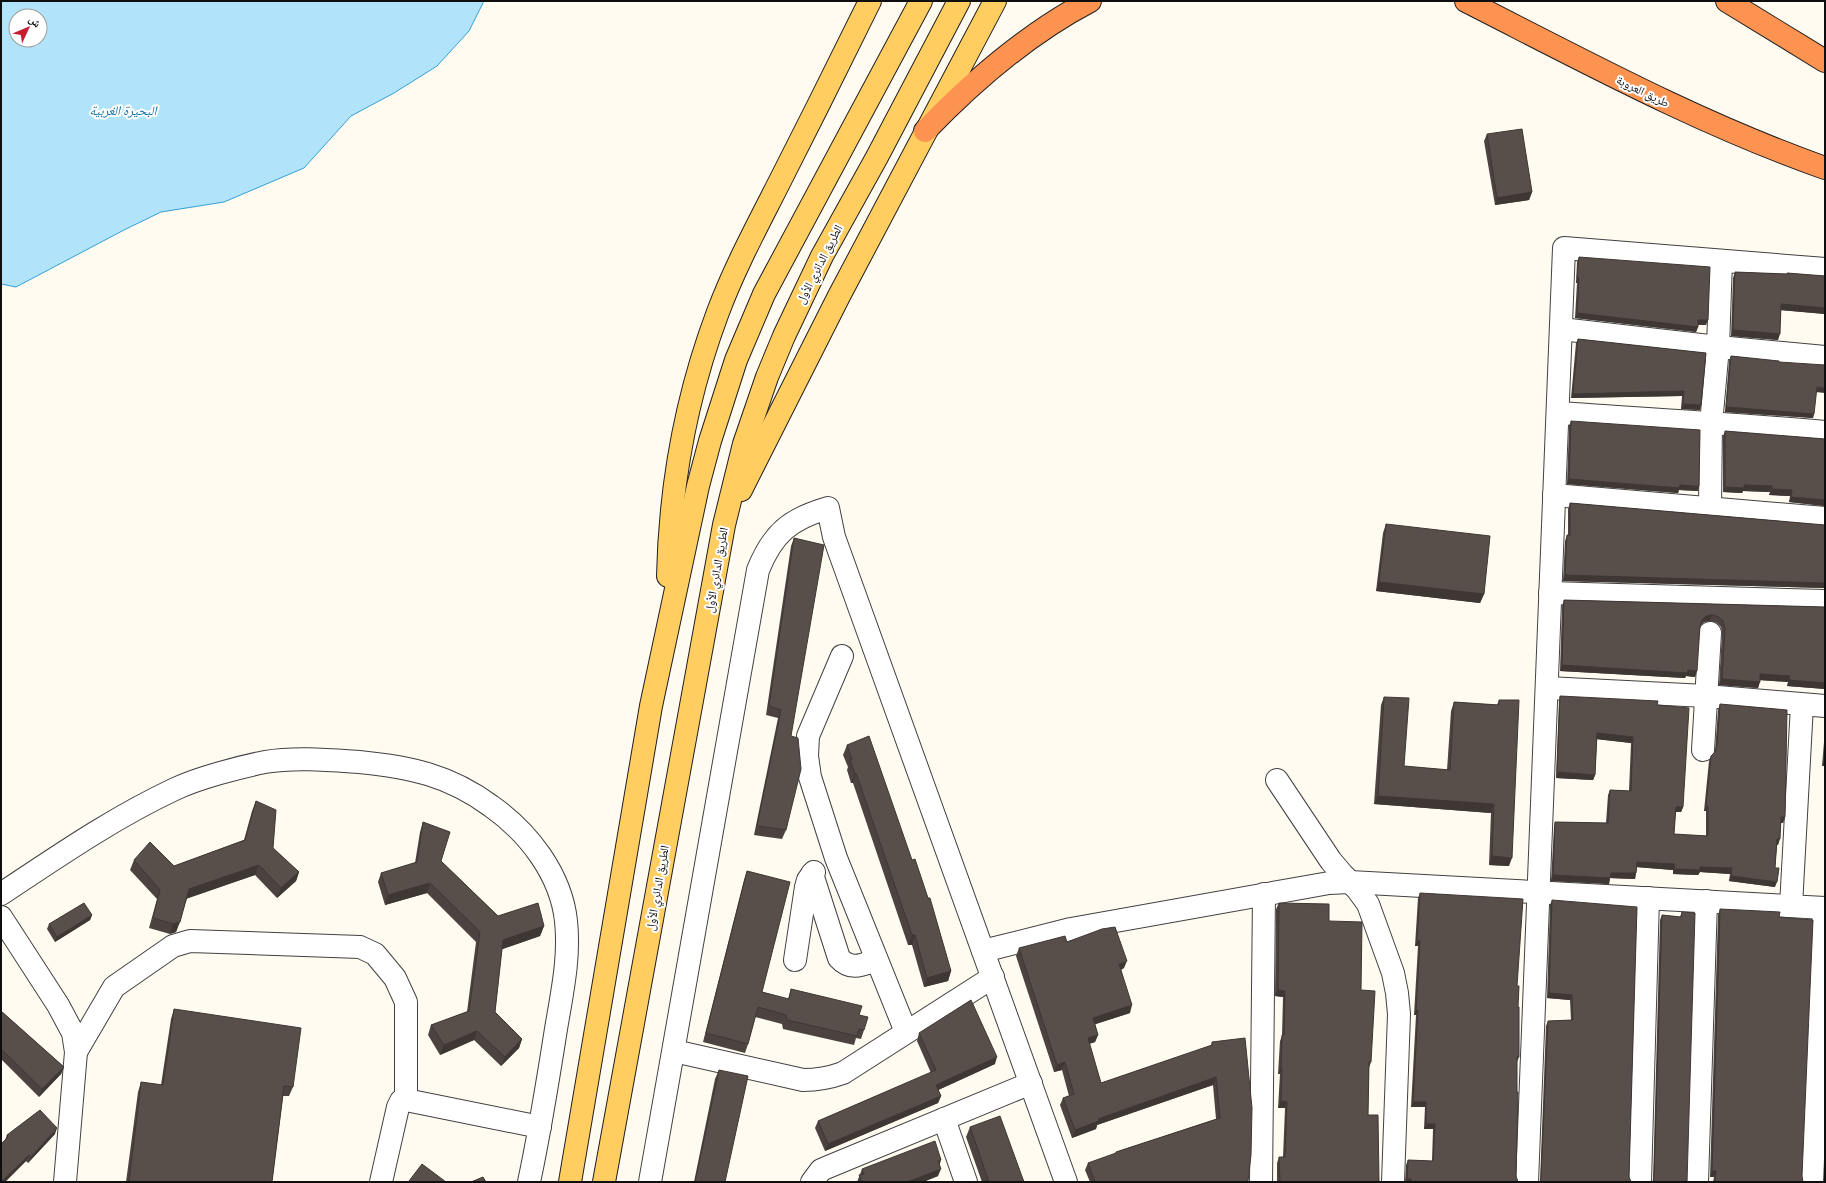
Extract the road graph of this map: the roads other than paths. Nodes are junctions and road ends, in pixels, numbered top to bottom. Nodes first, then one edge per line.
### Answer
1 (870, 1) edge
2 (920, 1) edge
3 (959, 1) edge
4 (995, 1) edge
5 (1090, 1) edge
6 (1466, 1) edge
7 (1727, 1) edge
8 (1825, 61) edge
9 (925, 131) junction
10 (1825, 168) edge
11 (1721, 261) junction
12 (1825, 268) edge
13 (1561, 329) junction
14 (1718, 347) junction
15 (1825, 357) edge
16 (1558, 413) junction
17 (1711, 424) junction
18 (1825, 432) edge
19 (1554, 495) junction
20 (1710, 508) junction
21 (1825, 518) edge
22 (724, 525) junction
23 (1550, 593) junction
24 (1825, 601) edge
25 (668, 619) junction
26 (1710, 633) dead end
27 (842, 656) dead end
28 (1547, 688) junction
29 (1706, 696) junction
30 (1802, 705) junction
31 (1825, 706) edge
32 (1703, 750) dead end
33 (1277, 780) dead end
34 (836, 858) junction
35 (812, 874) junction
36 (1350, 882) junction
37 (1538, 892) junction
38 (1, 894) edge
39 (1264, 894) junction
40 (1648, 898) junction
41 (1706, 902) junction
42 (1791, 906) junction
43 (1824, 908) edge
44 (1, 917) edge
45 (983, 951) junction
46 (795, 960) dead end
47 (876, 960) junction
48 (993, 977) junction
49 (906, 1032) junction
50 (674, 1050) junction
51 (76, 1052) junction
52 (1031, 1083) junction
53 (406, 1100) junction
54 (944, 1119) junction
55 (540, 1127) junction
56 (65, 1182) edge
57 (381, 1182) edge
58 (529, 1182) edge
59 (570, 1182) edge
60 (604, 1182) edge
61 (650, 1182) edge
62 (812, 1182) edge
63 (966, 1182) edge
64 (1066, 1182) edge
65 (1261, 1182) edge
66 (1392, 1182) edge
67 (1527, 1182) edge
68 (1640, 1182) edge
69 (1697, 1182) edge
70 (1812, 1182) edge

1 - 25 main road
2 - 25 main road
3 - 22 main road, الطريق الدائري الأول
4 - 9 main road
5 - 9 highway
6 - 10 highway, طريق العروبة
7 - 8 highway
9 - 22 main road
11 - 12 street
11 - 13 street
11 - 14 street
13 - 14 street
13 - 16 street
14 - 15 street
14 - 17 street
16 - 17 street
16 - 19 street
17 - 18 street
17 - 20 street
19 - 20 street
19 - 23 street
20 - 21 street
22 - 60 main road, الطريق الدائري الأول
23 - 24 street
23 - 28 street
25 - 59 main road
26 - 29 street
27 - 34 street
28 - 29 street
28 - 37 street
29 - 30 street
29 - 32 street
30 - 31 street
30 - 42 street
33 - 36 street
34 - 35 street
34 - 47 street
35 - 46 street
35 - 47 street
36 - 37 street
36 - 39 street
36 - 66 street
37 - 40 street
37 - 67 street
38 - 55 street
39 - 45 street
39 - 65 street
40 - 41 street
40 - 68 street
41 - 42 street
41 - 69 street
42 - 43 street
43 - 70 street
44 - 51 street
45 - 48 street
45 - 50 street
47 - 49 street
48 - 49 street
48 - 52 street
49 - 50 street
50 - 61 street
51 - 53 street
51 - 56 street
52 - 54 street
52 - 64 street
53 - 55 street
53 - 57 street
54 - 62 street
54 - 63 street
55 - 58 street

